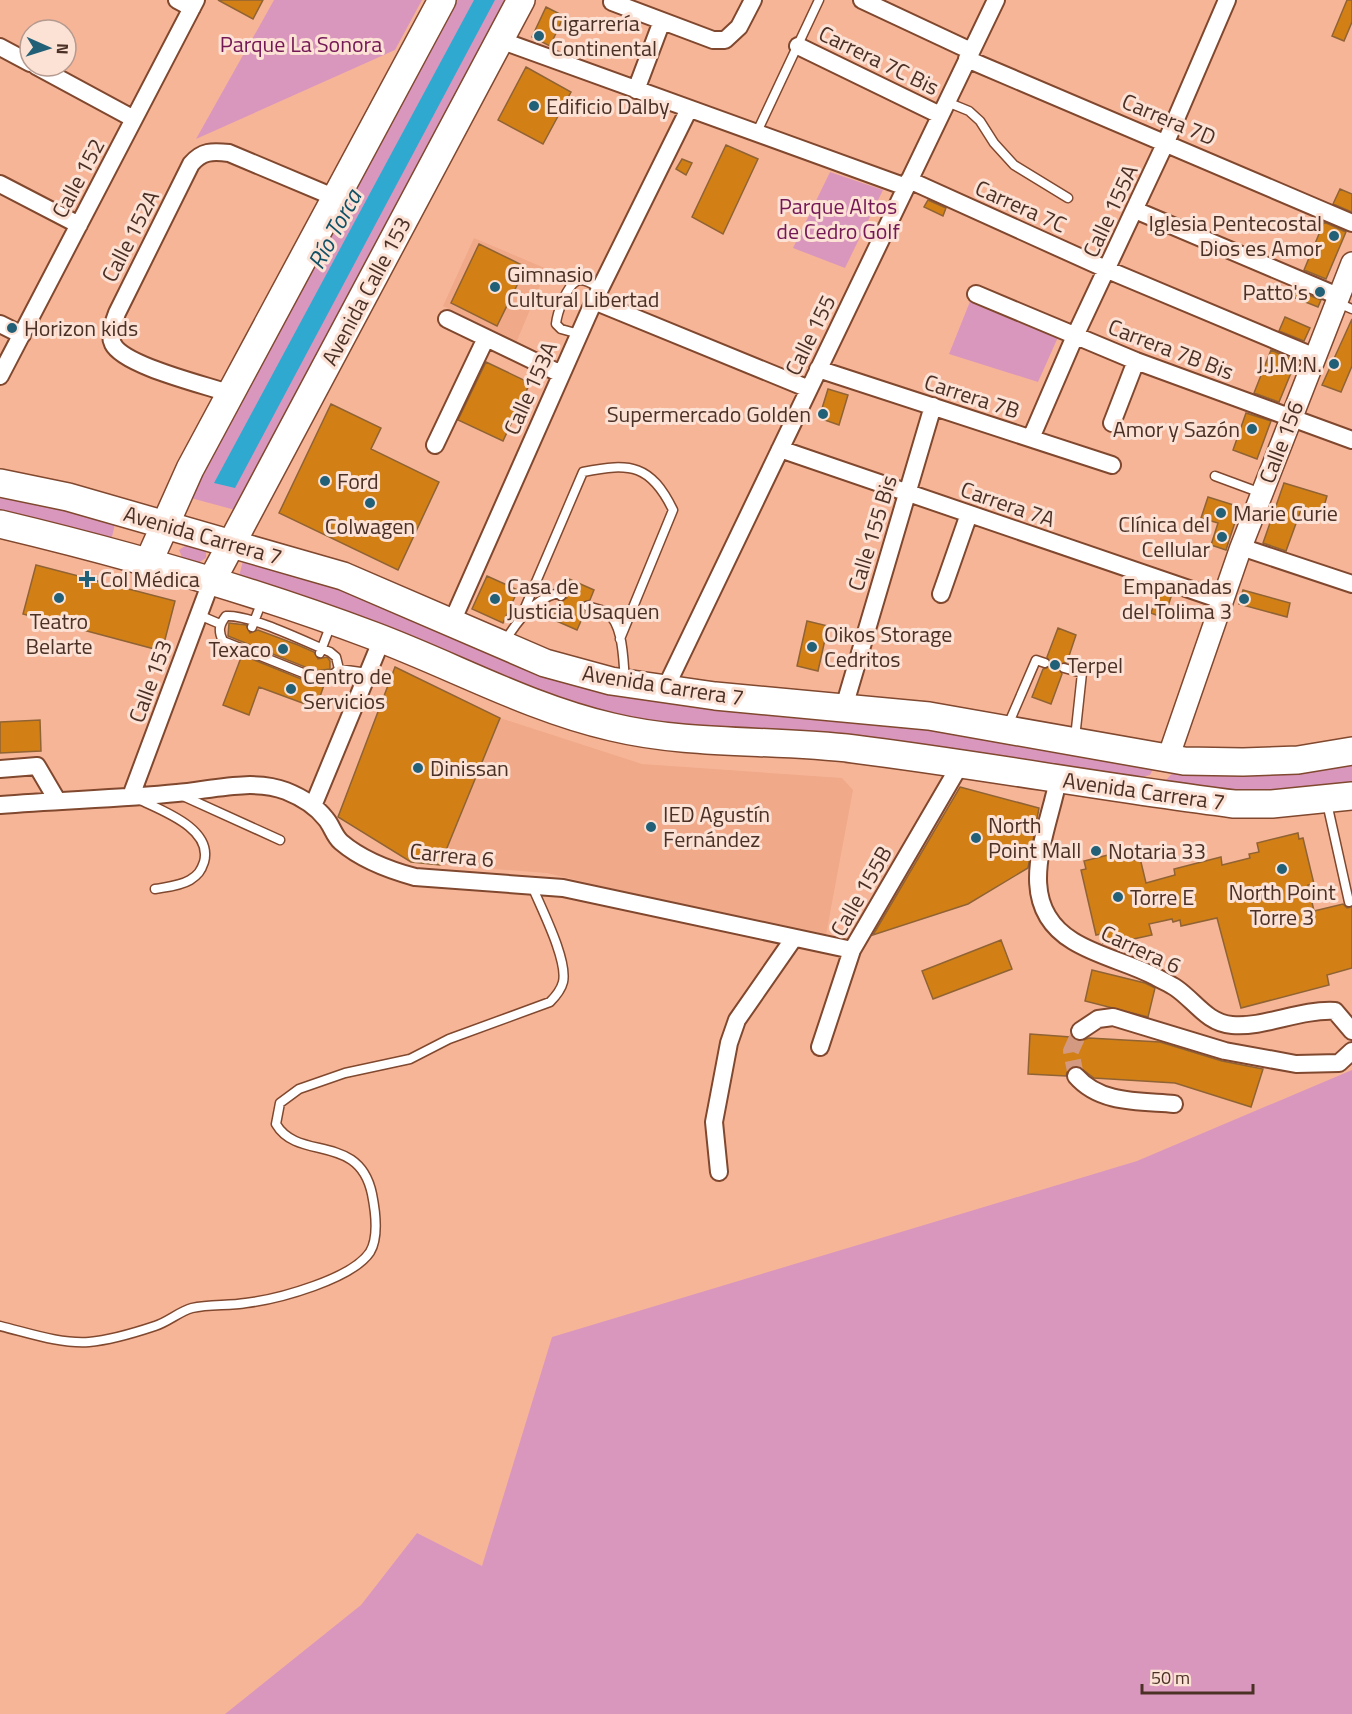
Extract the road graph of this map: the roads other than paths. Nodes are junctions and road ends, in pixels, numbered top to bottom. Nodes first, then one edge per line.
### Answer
1 (442, 0) edge
2 (521, 0) edge
3 (753, 0) edge
4 (819, 0) edge
5 (862, 0) edge
6 (996, 0) edge
7 (1227, 0) edge
8 (612, 2) dead end
9 (188, 3) edge
10 (884, 5) edge
11 (662, 21) junction
12 (500, 40) junction
13 (798, 46) junction
14 (0, 47) edge
15 (969, 55) junction
16 (18, 57) edge
17 (58, 78) edge
18 (636, 90) junction
19 (689, 109) junction
20 (944, 109) junction
21 (134, 119) junction
22 (756, 134) junction
23 (1166, 142) junction
24 (0, 184) edge
25 (907, 184) junction
26 (336, 198) junction
27 (1068, 198) dead end
28 (1135, 210) junction
29 (1352, 223) edge
30 (79, 225) junction
31 (1352, 263) edge
32 (1108, 270) junction
33 (976, 294) dead end
34 (597, 295) junction
35 (1342, 302) edge
36 (447, 319) dead end
37 (0, 324) edge
38 (579, 334) junction
39 (22, 335) junction
40 (1075, 336) junction
41 (486, 338) junction
42 (1315, 357) junction
43 (1136, 361) junction
44 (819, 369) junction
45 (561, 374) junction
46 (0, 376) edge
47 (808, 389) junction
48 (231, 394) junction
49 (933, 406) junction
50 (1290, 419) junction
51 (1112, 423) dead end
52 (1031, 438) junction
53 (1352, 440) edge
54 (435, 445) dead end
55 (780, 449) junction
56 (1112, 465) dead end
57 (1215, 477) dead end
58 (0, 483) edge
59 (908, 493) junction
60 (1262, 493) junction
61 (969, 514) junction
62 (0, 524) edge
63 (165, 524) junction
64 (232, 543) junction
65 (1241, 548) junction
66 (148, 563) junction
67 (211, 582) junction
68 (1352, 584) edge
69 (941, 594) dead end
70 (561, 596) dead end
71 (1221, 600) junction
72 (587, 606) dead end
73 (199, 615) junction
74 (256, 615) junction
75 (521, 616) junction
76 (332, 620) junction
77 (220, 624) junction
78 (451, 624) junction
79 (382, 639) junction
80 (620, 639) junction
81 (501, 646) junction
82 (321, 651) junction
83 (1045, 663) dead end
84 (1064, 668) dead end
85 (339, 669) junction
86 (369, 673) junction
87 (626, 684) junction
88 (665, 690) junction
89 (844, 707) junction
90 (1005, 730) junction
91 (1075, 741) junction
92 (1352, 751) edge
93 (1168, 758) junction
94 (960, 765) junction
95 (0, 768) edge
96 (1059, 780) junction
97 (1086, 783) junction
98 (177, 793) junction
99 (131, 796) junction
100 (1339, 797) edge
101 (57, 800) junction
102 (0, 805) edge
103 (313, 806) junction
104 (280, 840) dead end
105 (532, 884) junction
106 (154, 890) dead end
107 (1349, 902) dead end
108 (794, 938) junction
109 (852, 950) junction
110 (1080, 1031) dead end
111 (1352, 1031) edge
112 (820, 1047) dead end
113 (1352, 1051) edge
114 (1076, 1076) tunnel mouth
115 (1174, 1104) dead end
116 (719, 1172) dead end
117 (0, 1326) edge

1 - 26 main road
2 - 12 main road, Avenida Calle 153
3 - 11 street
4 - 13 lane
5 - 10 street, Carrera 7D
6 - 15 street, Calle 155
7 - 23 street, Calle 155A
8 - 11 street
9 - 21 street, Calle 152
10 - 15 street, Carrera 7D
11 - 18 street
12 - 18 street, Carrera 7C
12 - 64 main road, Avenida Calle 153
13 - 20 street, Carrera 7C Bis
13 - 22 lane
14 - 16 street
15 - 20 street, Calle 155
15 - 23 street, Carrera 7D
17 - 21 street
18 - 19 street, Carrera 7C
19 - 22 street, Carrera 7C
19 - 34 street, Calle 153A
20 - 25 street, Calle 155
20 - 27 lane
21 - 30 street, Calle 152
22 - 25 street, Carrera 7C
23 - 28 street, Calle 155A
23 - 29 street, Carrera 7D
24 - 30 street
25 - 32 street, Carrera 7C
25 - 44 street, Calle 155
26 - 48 main road
26 - 48 street, Calle 152A
28 - 32 street, Calle 155A
28 - 35 street
30 - 39 street, Calle 152
31 - 35 street, Calle 156
32 - 40 street, Calle 155A
32 - 42 street, Carrera 7C
33 - 40 street, Carrera 7B Bis
34 - 38 street, Calle 153A
34 - 38 lane
34 - 47 street
35 - 42 street, Calle 156
36 - 41 street
37 - 39 street
38 - 45 street, Calle 153A
39 - 46 street, Calle 152
40 - 43 street, Carrera 7B Bis
40 - 52 street, Calle 155A
41 - 45 street
41 - 54 street
42 - 50 street, Calle 156
43 - 50 street, Carrera 7B Bis
43 - 51 street
44 - 47 street, Calle 155
44 - 49 street, Carrera 7B
45 - 78 street, Calle 153A
47 - 55 street, Calle 155
48 - 63 main road
49 - 52 street, Carrera 7B
49 - 59 street, Calle 155 Bis
50 - 53 street, Carrera 7B Bis
50 - 60 street, Calle 156
52 - 56 street, Carrera 7B
55 - 59 street, Carrera 7A
55 - 88 street, Calle 155
57 - 60 lane
58 - 63 main road, Avenida Carrera 7
59 - 61 street, Carrera 7A
59 - 89 street, Calle 155 Bis
60 - 65 street, Calle 156
61 - 69 street
61 - 71 street, Carrera 7A
62 - 66 main road, Avenida Carrera 7
63 - 64 main road, Avenida Carrera 7
63 - 66 main road
64 - 67 main road, Avenida Calle 153
64 - 78 main road, Avenida Carrera 7
65 - 68 street
65 - 71 street, Calle 156
66 - 67 main road, Avenida Carrera 7
67 - 73 street, Calle 153
67 - 74 main road, Avenida Carrera 7
70 - 75 lane
71 - 93 street, Calle 156
72 - 80 lane
73 - 77 lane
73 - 99 street, Calle 153
74 - 76 main road, Avenida Carrera 7
74 - 77 lane
74 - 82 lane
75 - 80 lane
75 - 81 lane
76 - 79 main road, Avenida Carrera 7
76 - 82 lane
77 - 85 lane
78 - 81 main road, Avenida Carrera 7
79 - 86 street
79 - 94 main road, Avenida Carrera 7
80 - 87 lane
81 - 87 main road, Avenida Carrera 7
82 - 85 lane
83 - 90 lane
84 - 91 lane
85 - 86 lane
86 - 103 street
87 - 88 main road, Avenida Carrera 7
88 - 89 main road, Avenida Carrera 7
89 - 90 main road, Avenida Carrera 7
90 - 91 main road, Avenida Carrera 7
91 - 93 main road, Avenida Carrera 7
92 - 93 main road, Avenida Carrera 7
93 - 97 main road
94 - 96 main road, Avenida Carrera 7
94 - 109 street, Calle 155B
95 - 101 street
96 - 97 main road, Avenida Carrera 7
96 - 111 street, Carrera 6
97 - 100 main road, Avenida Carrera 7
98 - 99 street, Carrera 6
98 - 103 street, Carrera 6
98 - 104 lane
99 - 101 street, Carrera 6
99 - 106 lane
100 - 107 lane
101 - 102 street, Carrera 6
103 - 105 street, Carrera 6
105 - 108 street, Carrera 6
105 - 117 lane
108 - 109 street, Carrera 6
108 - 116 street
109 - 112 street, Calle 155B
110 - 113 street
114 - 115 street

